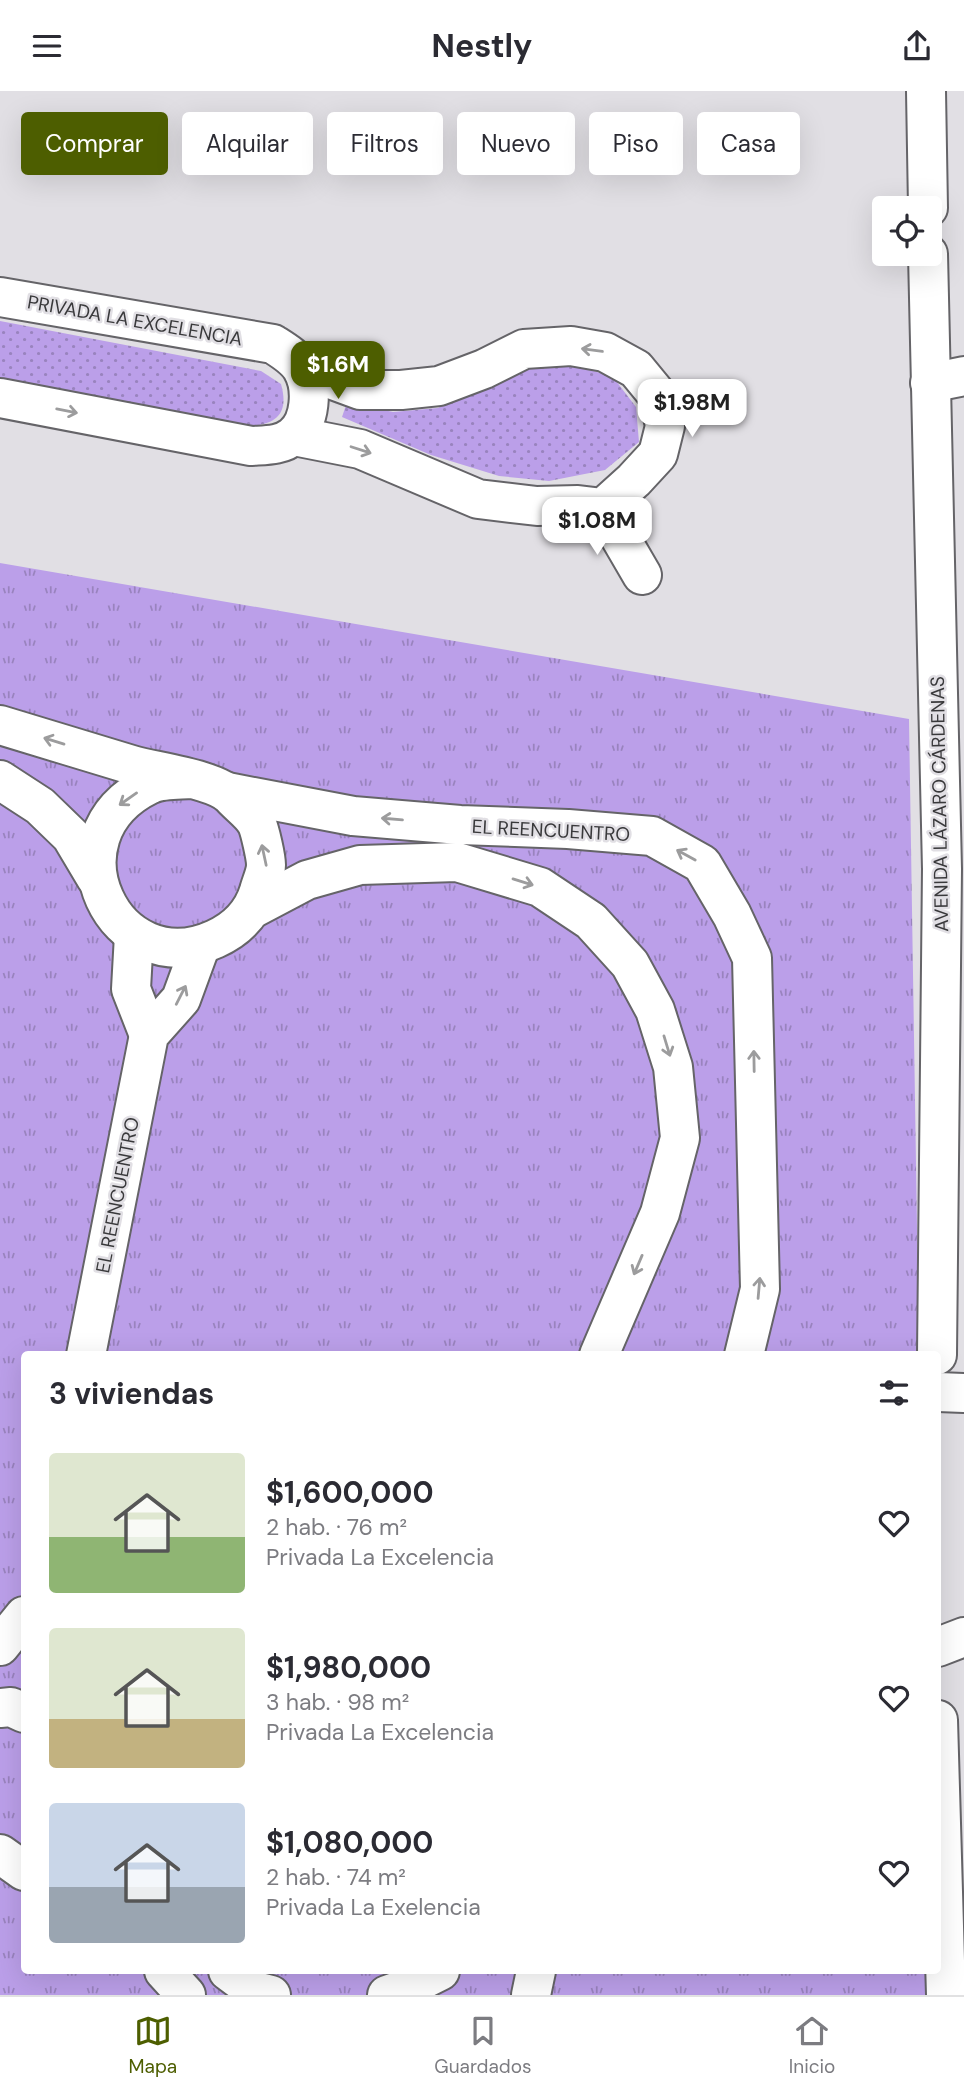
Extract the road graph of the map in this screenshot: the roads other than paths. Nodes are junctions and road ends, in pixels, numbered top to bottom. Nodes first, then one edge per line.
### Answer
1 (926, 91) edge
2 (928, 196) edge
3 (930, 266) edge
4 (0, 297) edge
5 (303, 369) junction
6 (947, 379) edge
7 (0, 398) edge
8 (294, 436) junction
9 (603, 508) junction
10 (642, 575) dead end
11 (950, 638) edge
12 (0, 726) edge
13 (191, 779) junction
14 (0, 780) edge
15 (227, 792) junction
16 (460, 825) junction
17 (457, 862) junction
18 (953, 873) edge
19 (96, 878) junction
20 (254, 908) junction
21 (134, 935) junction
22 (200, 947) junction
23 (149, 1035) junction
24 (87, 1351) edge
25 (601, 1351) edge
26 (745, 1351) edge
27 (937, 1351) edge
28 (941, 1392) edge
29 (964, 1392) edge
30 (21, 1620) edge
31 (964, 1637) edge
32 (0, 1646) edge
33 (941, 1646) edge
34 (0, 1708) edge
35 (21, 1712) edge
36 (941, 1741) edge
37 (953, 1827) edge
38 (21, 1844) edge
39 (0, 1847) edge
40 (0, 1854) edge
41 (21, 1869) edge
42 (167, 1974) edge
43 (232, 1974) edge
44 (434, 1974) edge
45 (535, 1974) edge
46 (186, 1995) edge
47 (271, 1995) edge
48 (387, 1995) edge
49 (531, 1995) edge
50 (946, 1995) edge

1 - 2 street
3 - 6 street, AVENIDA LÁZARO CÁRDENAS
4 - 5 street, PRIVADA LA EXCELENCIA
5 - 8 street
9 -> 5 street, PRIVADA LA EXCELENCIA
6 - 11 street, AVENIDA LÁZARO CÁRDENAS
7 -> 8 street
8 -> 9 street
9 - 10 street
11 - 18 street, AVENIDA LÁZARO CÁRDENAS
13 -> 12 street
13 - 15 street
13 -> 19 street
14 - 19 street
16 -> 15 street, EL REENCUENTRO
20 -> 15 street
16 - 17 street
26 -> 16 street, EL REENCUENTRO
17 - 20 street, EL REENCUENTRO
17 -> 25 street, EL REENCUENTRO
18 - 27 street, AVENIDA LÁZARO CÁRDENAS
19 - 21 street
20 - 22 street
21 - 22 street
21 - 23 street
23 -> 22 street
23 - 24 street, EL REENCUENTRO
28 - 29 street
30 - 32 street
31 - 33 street
34 - 35 street
36 - 37 street
37 - 50 street
38 - 39 street
40 - 41 street
42 - 46 street
43 - 47 street
44 - 48 street
45 - 49 street

